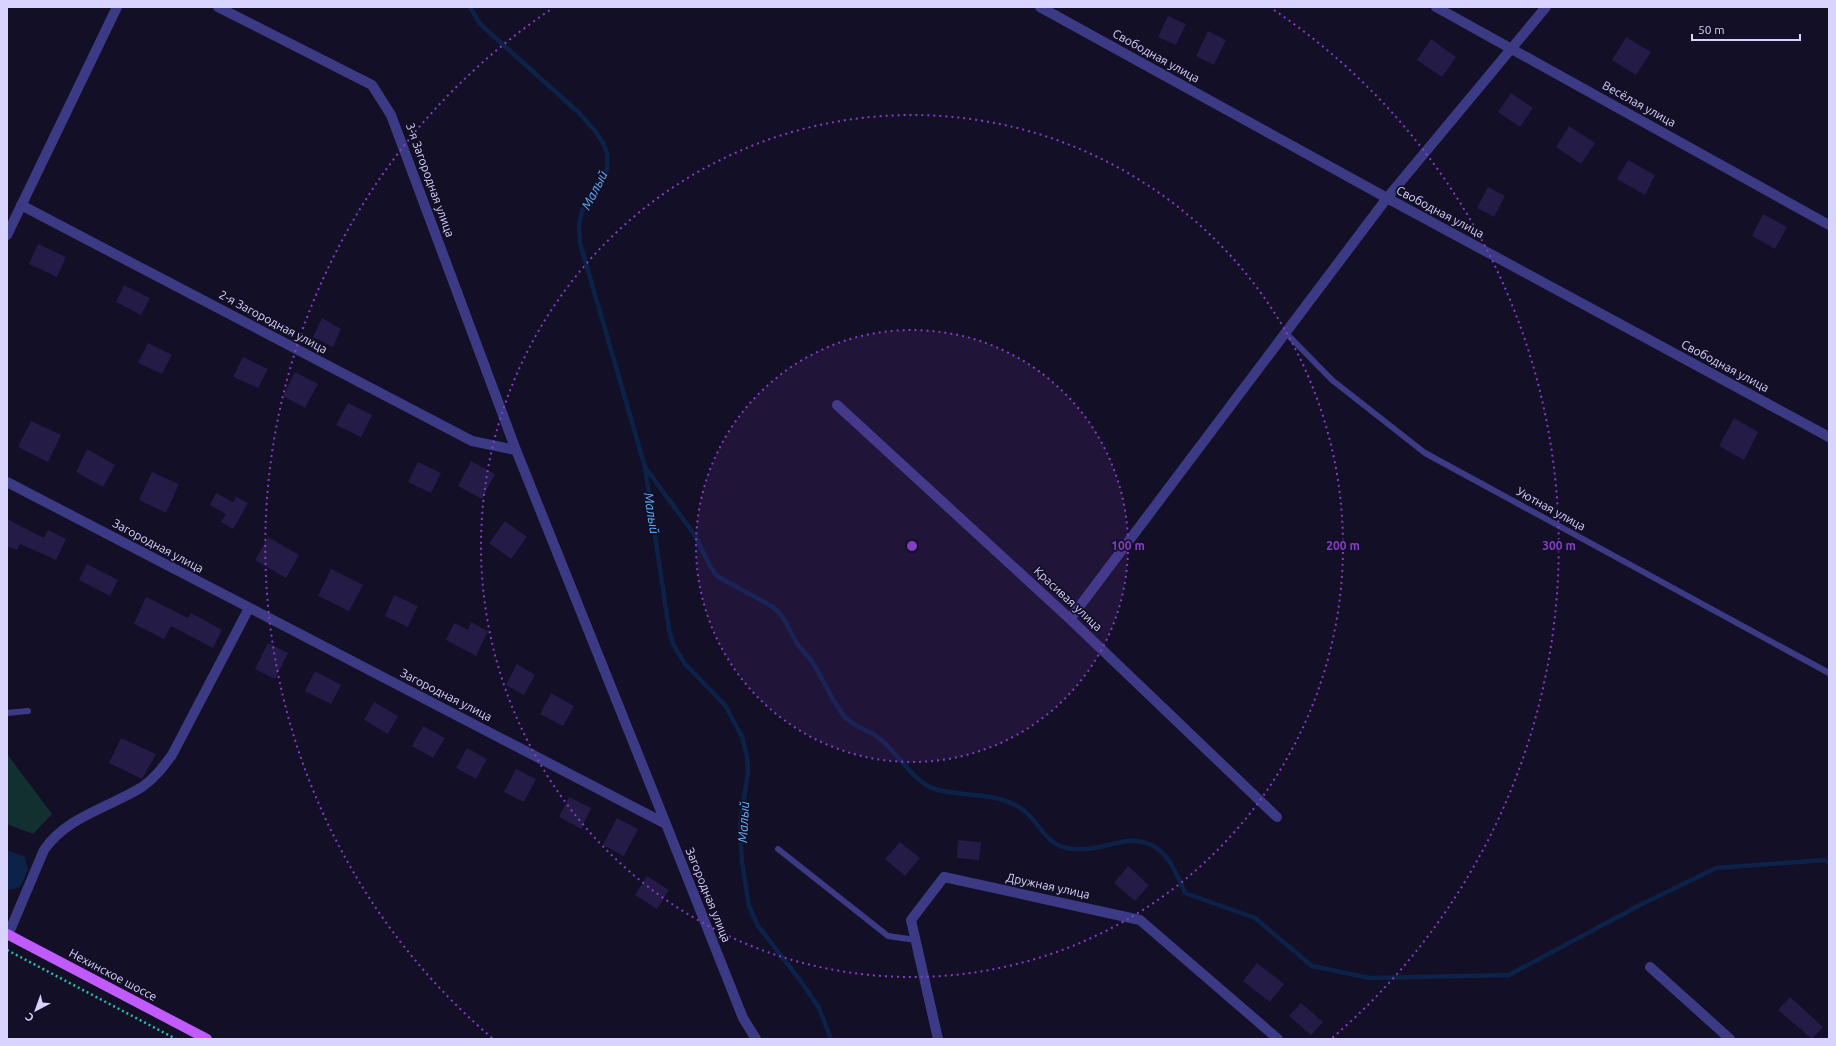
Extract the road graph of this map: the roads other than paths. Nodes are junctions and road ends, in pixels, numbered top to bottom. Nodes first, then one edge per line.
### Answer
1 (117, 7) edge
2 (218, 7) edge
3 (1040, 7) edge
4 (1436, 7) edge
5 (1546, 7) edge
6 (1510, 48) junction
7 (1387, 198) junction
8 (22, 205) junction
9 (1829, 225) edge
10 (7, 235) edge
11 (1286, 333) junction
12 (837, 405) dead end
13 (1829, 437) edge
14 (516, 450) junction
15 (7, 482) edge
16 (249, 608) junction
17 (1070, 619) junction
18 (1829, 673) edge
19 (28, 711) dead end
20 (7, 713) edge
21 (1277, 817) dead end
22 (666, 824) junction
23 (778, 849) dead end
24 (7, 934) edge
25 (916, 940) junction
26 (1650, 967) dead end
27 (207, 1039) edge
28 (756, 1039) edge
29 (938, 1039) edge
30 (1278, 1039) edge
31 (1730, 1039) edge

1 - 8 street
2 - 14 street, 3-я Загородная улица
3 - 7 street, Свободная улица
4 - 6 street, Весёлая улица
5 - 6 street
6 - 7 street
6 - 9 street, Весёлая улица
7 - 11 street
7 - 13 street, Свободная улица
8 - 10 street
8 - 14 street, 2-я Загородная улица
11 - 17 street
11 - 18 lane, Уютная улица
12 - 17 street, Красивая улица
14 - 22 street, 3-я Загородная улица
15 - 16 street, Загородная улица
16 - 22 street, Загородная улица
16 - 24 street
17 - 21 street, Красивая улица
19 - 20 lane
22 - 28 street, Загородная улица
23 - 25 lane
24 - 27 main road, Нехинское шоссе
25 - 29 street, Дружная улица
25 - 30 street, Дружная улица
26 - 31 street

